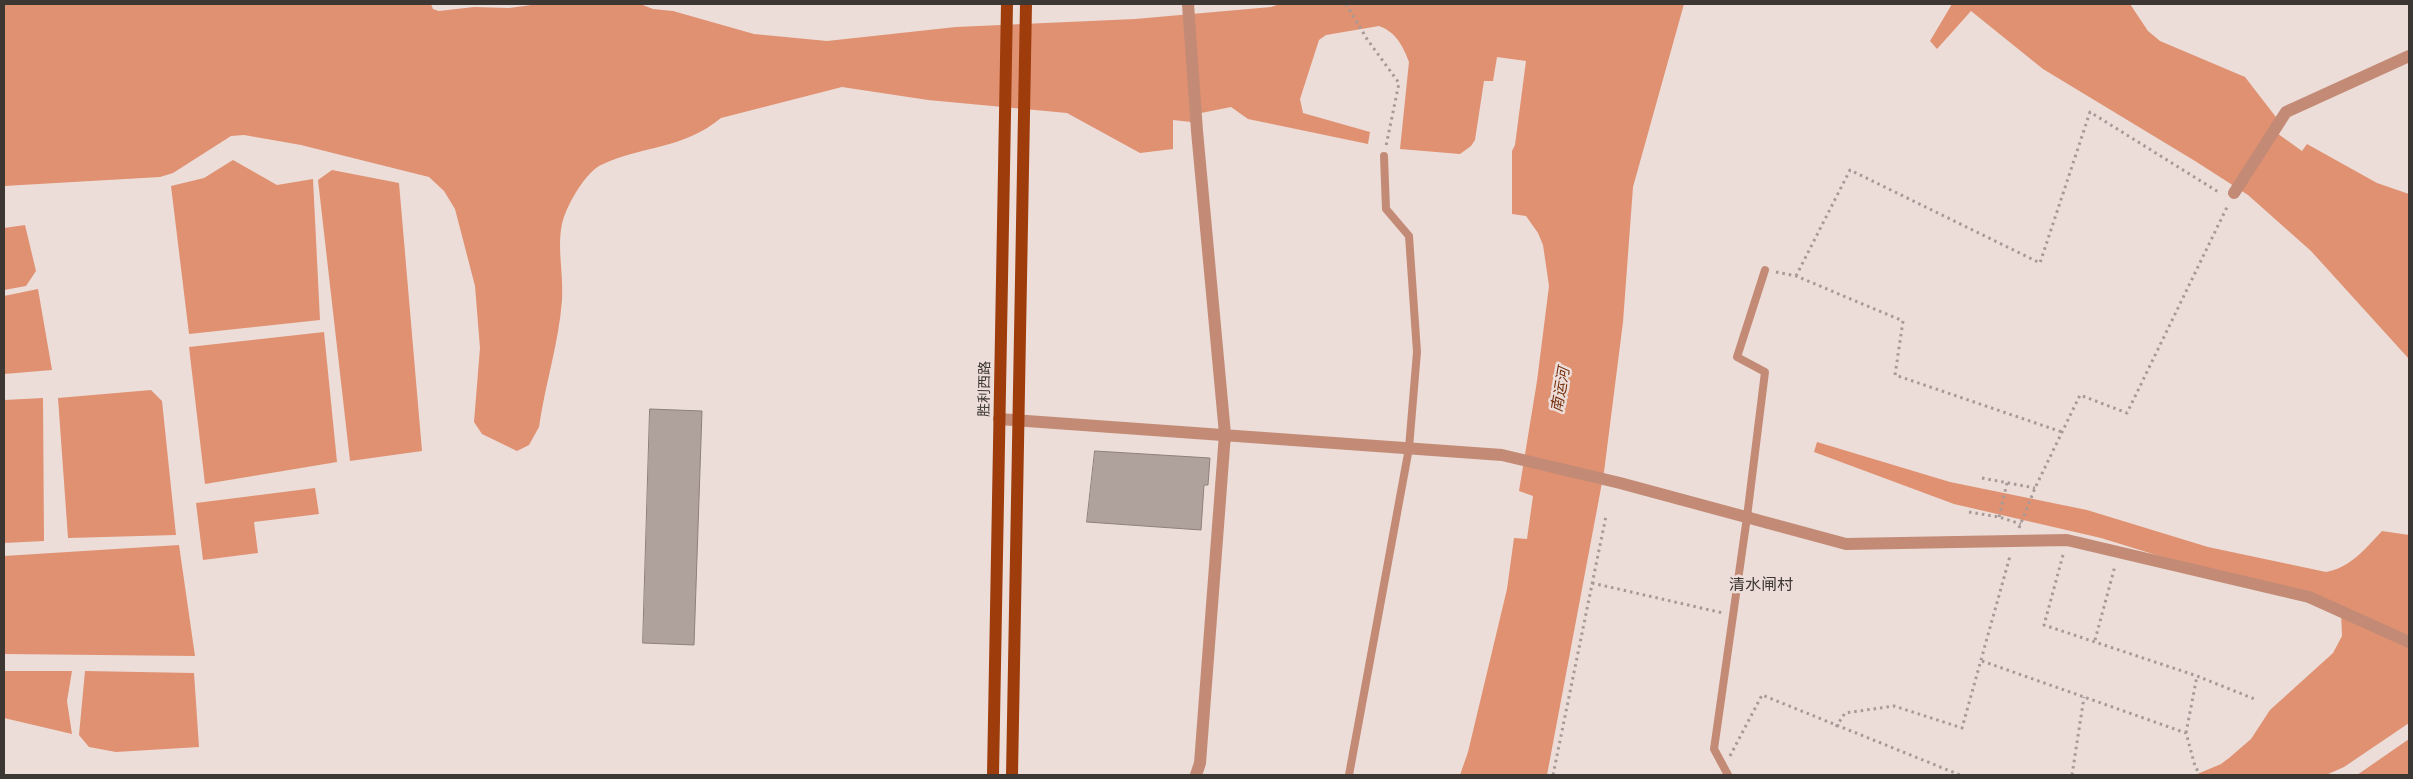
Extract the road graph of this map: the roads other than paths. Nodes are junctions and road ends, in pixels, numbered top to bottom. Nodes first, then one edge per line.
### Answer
1 (1188, 4) edge
2 (1007, 9) edge
3 (1025, 9) edge
4 (2409, 56) edge
5 (1384, 156) road end
6 (2232, 196) road end
7 (1765, 270) road end
8 (999, 419) junction
9 (1019, 419) junction
10 (1225, 434) junction
11 (1410, 448) junction
12 (1748, 517) junction
13 (2409, 642) edge
14 (1726, 772) edge
15 (993, 775) edge
16 (1012, 775) edge
17 (1196, 775) edge
18 (1349, 775) edge

1 - 10 street
2 - 8 main road, 胜利西路
3 - 9 main road
4 - 6 street
5 - 11 lane
7 - 12 lane
8 - 9 street
8 - 15 main road, 胜利西路
9 - 10 street
9 - 16 main road
10 - 11 street
10 - 17 street
11 - 12 street
11 - 18 lane
12 - 13 street
12 - 14 lane

